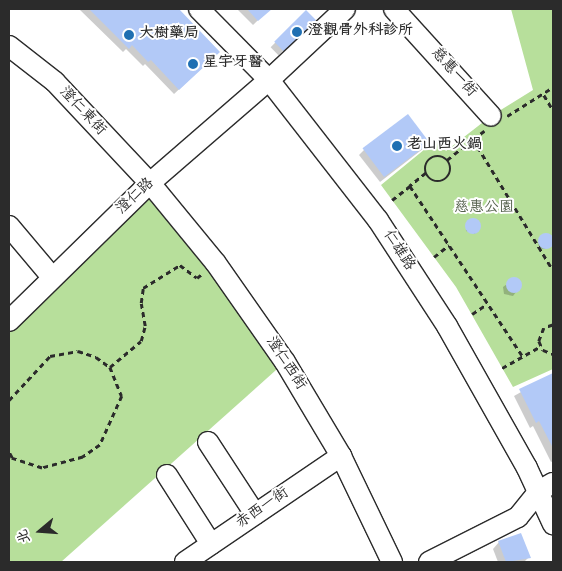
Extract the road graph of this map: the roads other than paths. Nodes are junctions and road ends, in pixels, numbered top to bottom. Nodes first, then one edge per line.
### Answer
1 (199, 9) edge
2 (345, 9) edge
3 (394, 9) edge
4 (9, 46) edge
5 (269, 80) junction
6 (494, 120) road end
7 (150, 183) junction
8 (9, 226) edge
9 (52, 277) junction
10 (9, 321) edge
11 (208, 442) dead end
12 (341, 456) junction
13 (166, 476) dead end
14 (546, 487) edge
15 (254, 514) junction
16 (553, 524) edge
17 (212, 544) junction
18 (185, 562) edge
19 (392, 562) edge
20 (429, 562) edge

1 - 5 street, 仁雄路
2 - 5 street, 澄仁路
3 - 6 street, 慈惠一街
4 - 7 street, 澄仁東街
5 - 7 street, 澄仁路
5 - 14 street, 仁雄路
7 - 9 street, 澄仁路
7 - 12 street, 澄仁西街
8 - 9 street
9 - 10 street, 澄仁路
11 - 15 street
12 - 15 street, 赤西一街
12 - 19 street, 澄仁西街
13 - 17 street
14 - 16 street, 仁雄路
14 - 20 street
15 - 17 street, 赤西一街
17 - 18 street, 赤西一街

